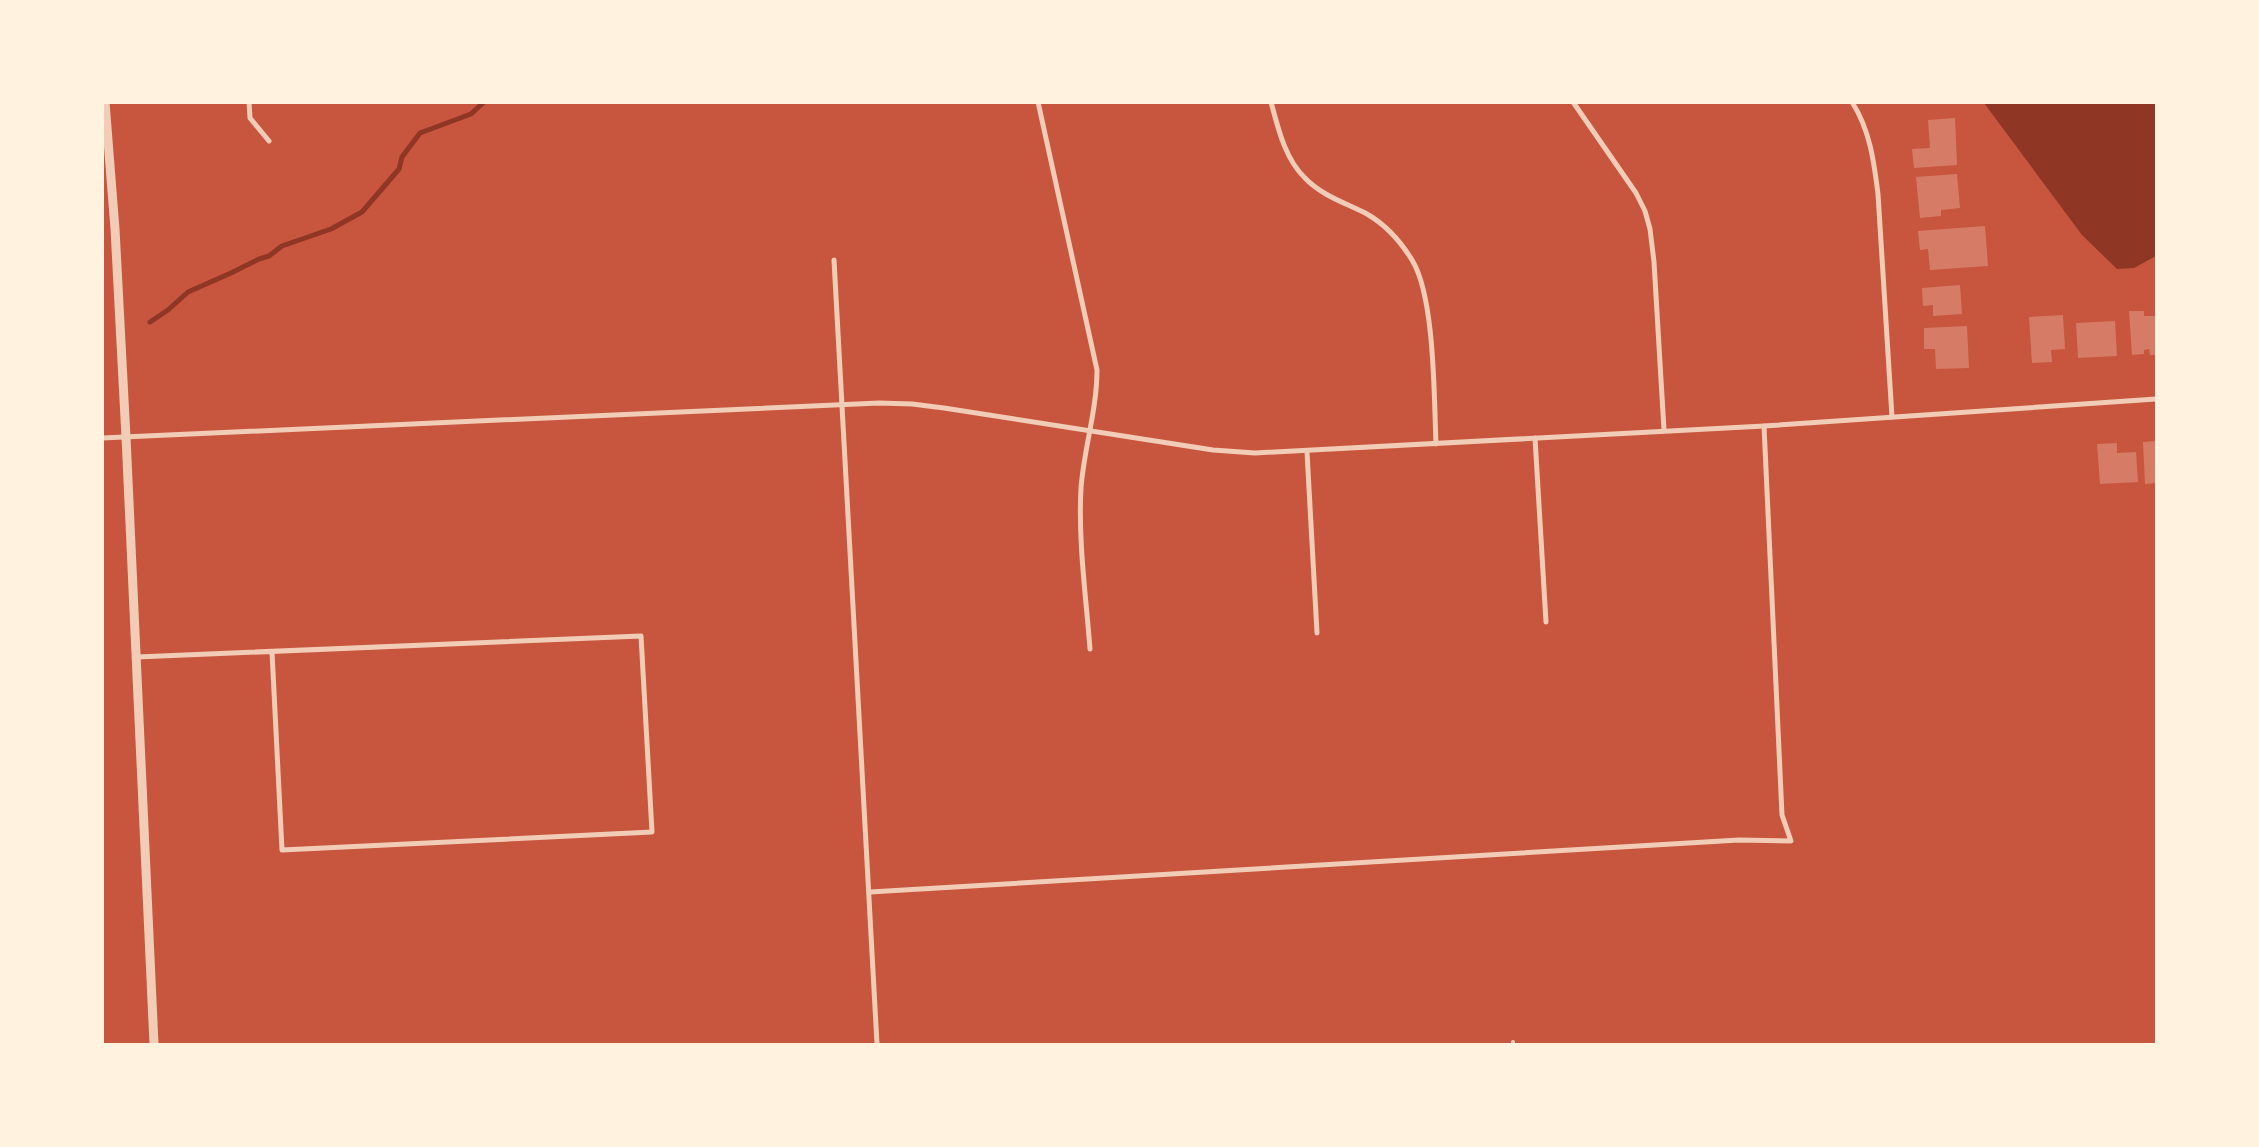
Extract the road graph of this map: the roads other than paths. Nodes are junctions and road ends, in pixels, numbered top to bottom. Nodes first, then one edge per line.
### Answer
1 (105, 102) edge
2 (249, 102) edge
3 (1038, 102) edge
4 (1271, 102) edge
5 (1573, 102) edge
6 (1852, 102) edge
7 (270, 141) dead end
8 (834, 260) dead end
9 (2156, 399) edge
10 (843, 405) junction
11 (1892, 417) junction
12 (1764, 426) junction
13 (1090, 430) junction
14 (1664, 430) junction
15 (126, 436) junction
16 (102, 438) edge
17 (1535, 438) junction
18 (1436, 444) junction
19 (1307, 452) junction
20 (1546, 622) dead end
21 (1317, 633) dead end
22 (1090, 649) dead end
23 (272, 652) junction
24 (136, 657) junction
25 (870, 892) junction
26 (154, 1044) edge
27 (877, 1044) edge

1 - 15 street
2 - 7 street
3 - 13 street
4 - 18 street
5 - 14 street
6 - 11 street
8 - 10 street
9 - 11 street
10 - 13 street
10 - 15 street
10 - 25 street
11 - 12 street
12 - 14 street
12 - 25 street
13 - 19 street
13 - 22 street
14 - 17 street
15 - 16 street
15 - 24 street
17 - 18 street
17 - 20 street
18 - 19 street
19 - 21 street
23 - 23 street
23 - 24 street
24 - 26 street
25 - 27 street

